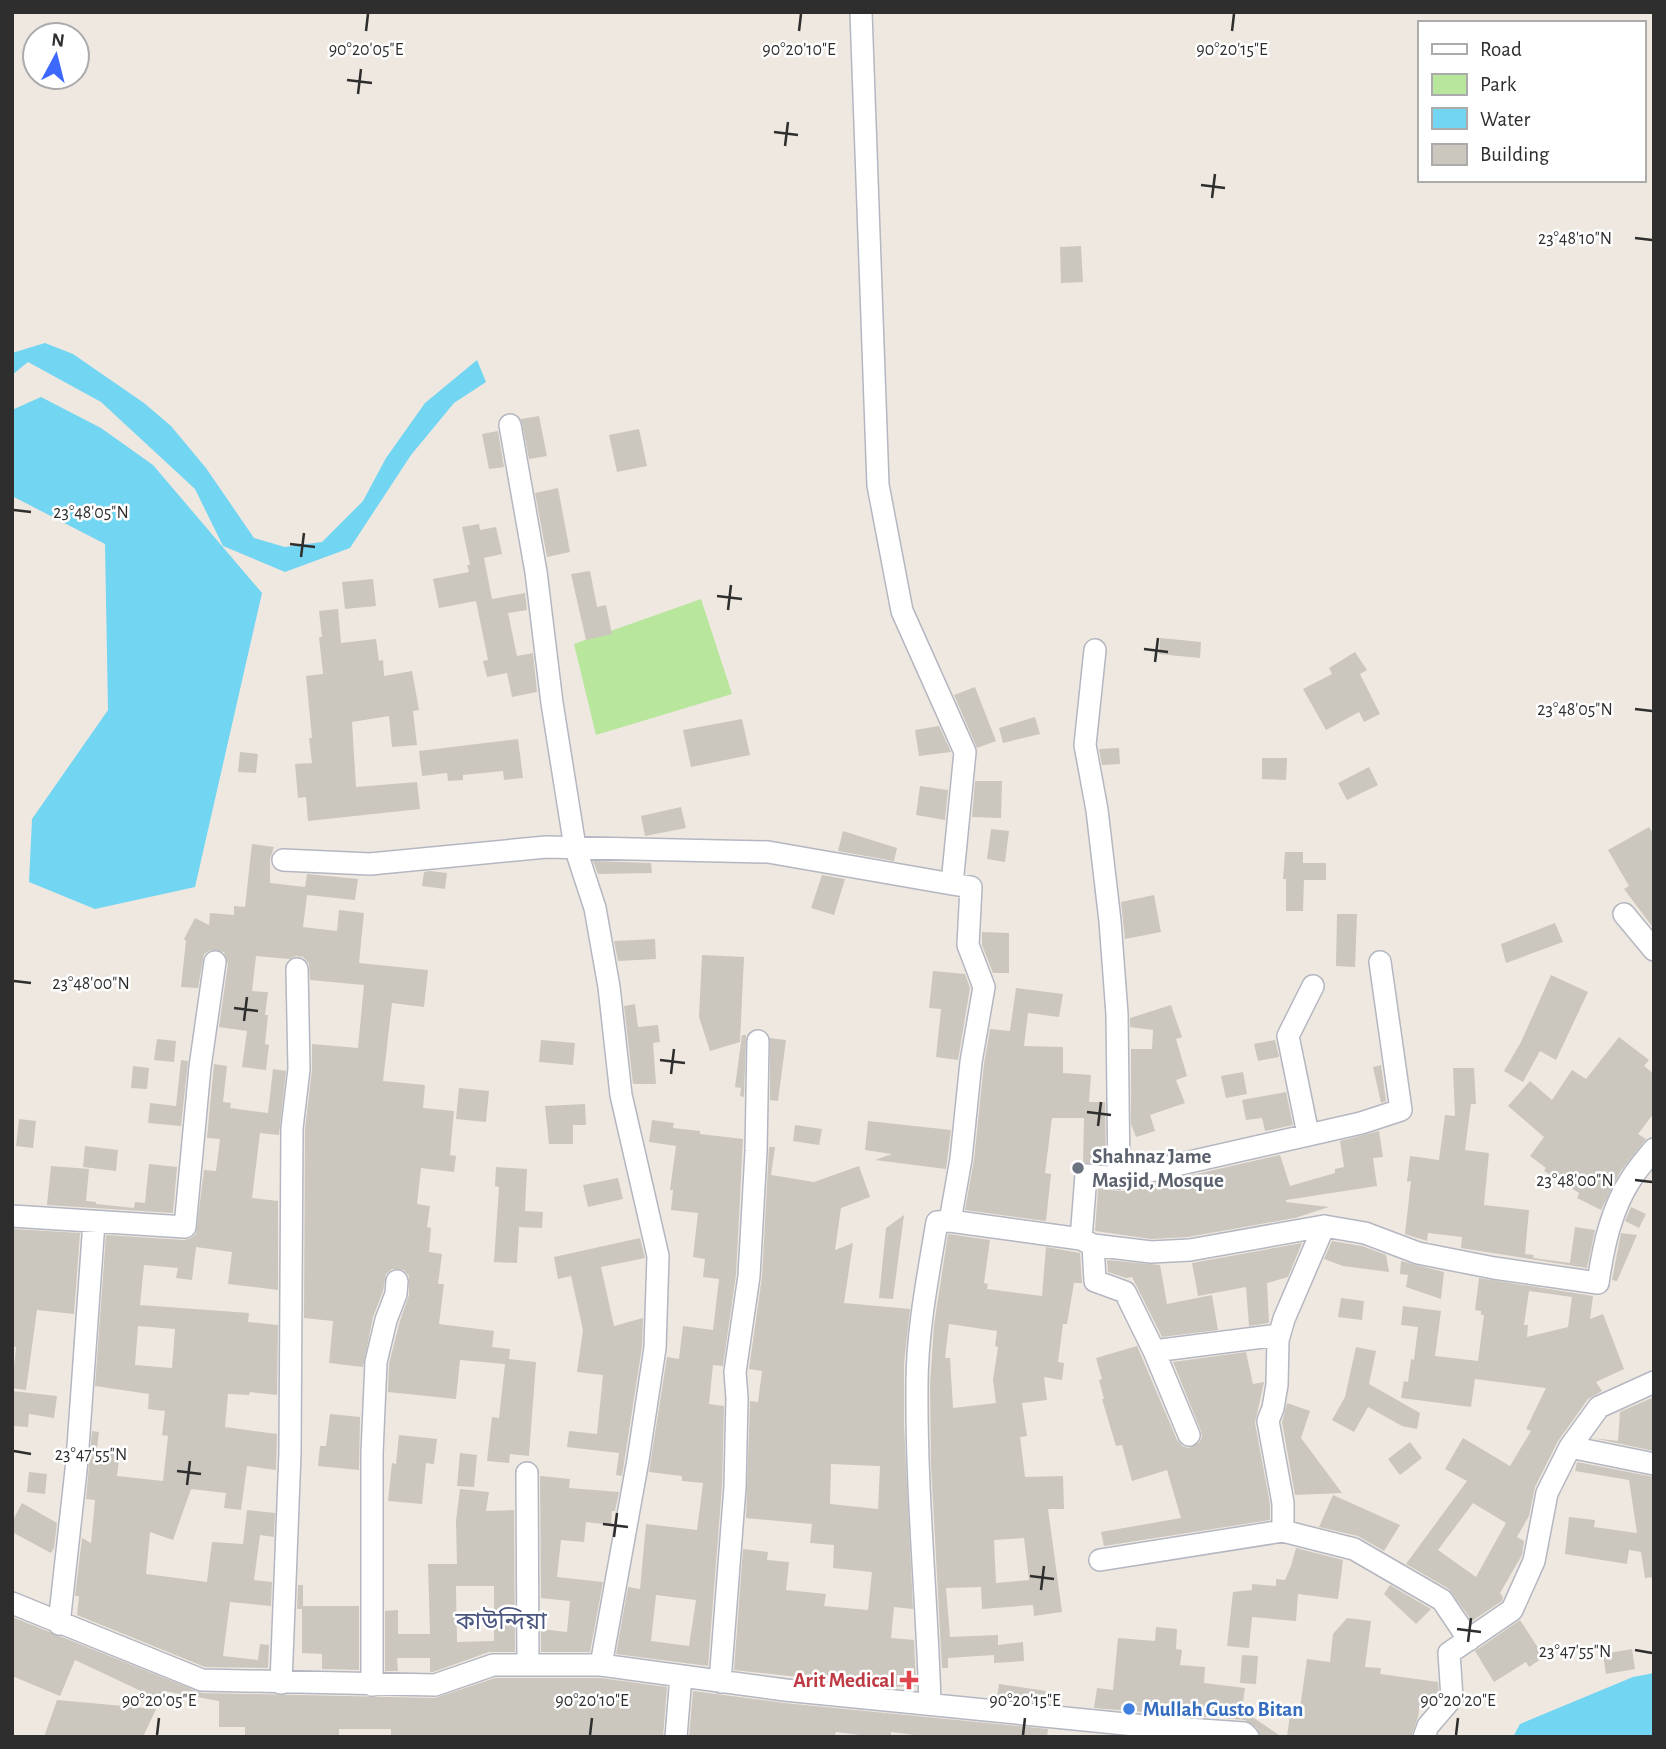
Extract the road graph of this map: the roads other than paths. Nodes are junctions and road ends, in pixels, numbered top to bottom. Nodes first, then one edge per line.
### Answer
1 (861, 12) edge
2 (510, 425) dead end
3 (1095, 650) dead end
4 (575, 848) junction
5 (283, 860) dead end
6 (951, 884) junction
7 (1623, 914) dead end
8 (1654, 950) edge
9 (215, 962) dead end
10 (1380, 962) dead end
11 (297, 969) dead end
12 (1313, 986) dead end
13 (758, 1041) dead end
14 (1308, 1134) junction
15 (1654, 1149) edge
16 (1118, 1178) junction
17 (12, 1216) edge
18 (950, 1221) junction
19 (94, 1222) junction
20 (1324, 1226) junction
21 (1087, 1242) junction
22 (397, 1281) dead end
23 (1279, 1335) junction
24 (1154, 1351) junction
25 (1654, 1382) edge
26 (1189, 1435) dead end
27 (1570, 1447) junction
28 (1654, 1464) edge
29 (527, 1472) dead end
30 (1283, 1531) junction
31 (1100, 1560) dead end
32 (12, 1603) edge
33 (59, 1623) junction
34 (1469, 1640) junction
35 (528, 1665) junction
36 (601, 1665) junction
37 (681, 1676) junction
38 (720, 1682) junction
39 (281, 1683) junction
40 (372, 1685) junction
41 (930, 1704) junction
42 (1145, 1732) edge
43 (676, 1737) edge
44 (1248, 1737) edge
45 (1424, 1737) edge

1 - 6 street
2 - 4 street
3 - 16 street
4 - 5 street
4 - 6 street
4 - 36 street
6 - 18 street
7 - 8 street
9 - 19 street
10 - 14 street
11 - 39 street
12 - 14 street
13 - 38 street
14 - 16 street
15 - 20 street
16 - 21 street
17 - 19 street
18 - 21 street
18 - 41 street
19 - 33 street
20 - 21 street
20 - 23 street
21 - 24 street
22 - 40 street
23 - 24 street
23 - 30 street
24 - 26 street
25 - 27 street
27 - 28 street
27 - 34 street
29 - 35 street
30 - 31 street
30 - 34 street
32 - 33 street
33 - 39 street
34 - 45 street
35 - 36 street
35 - 40 street
36 - 37 street
37 - 38 street
37 - 43 street
38 - 41 street
39 - 40 street
41 - 42 street
42 - 44 street

